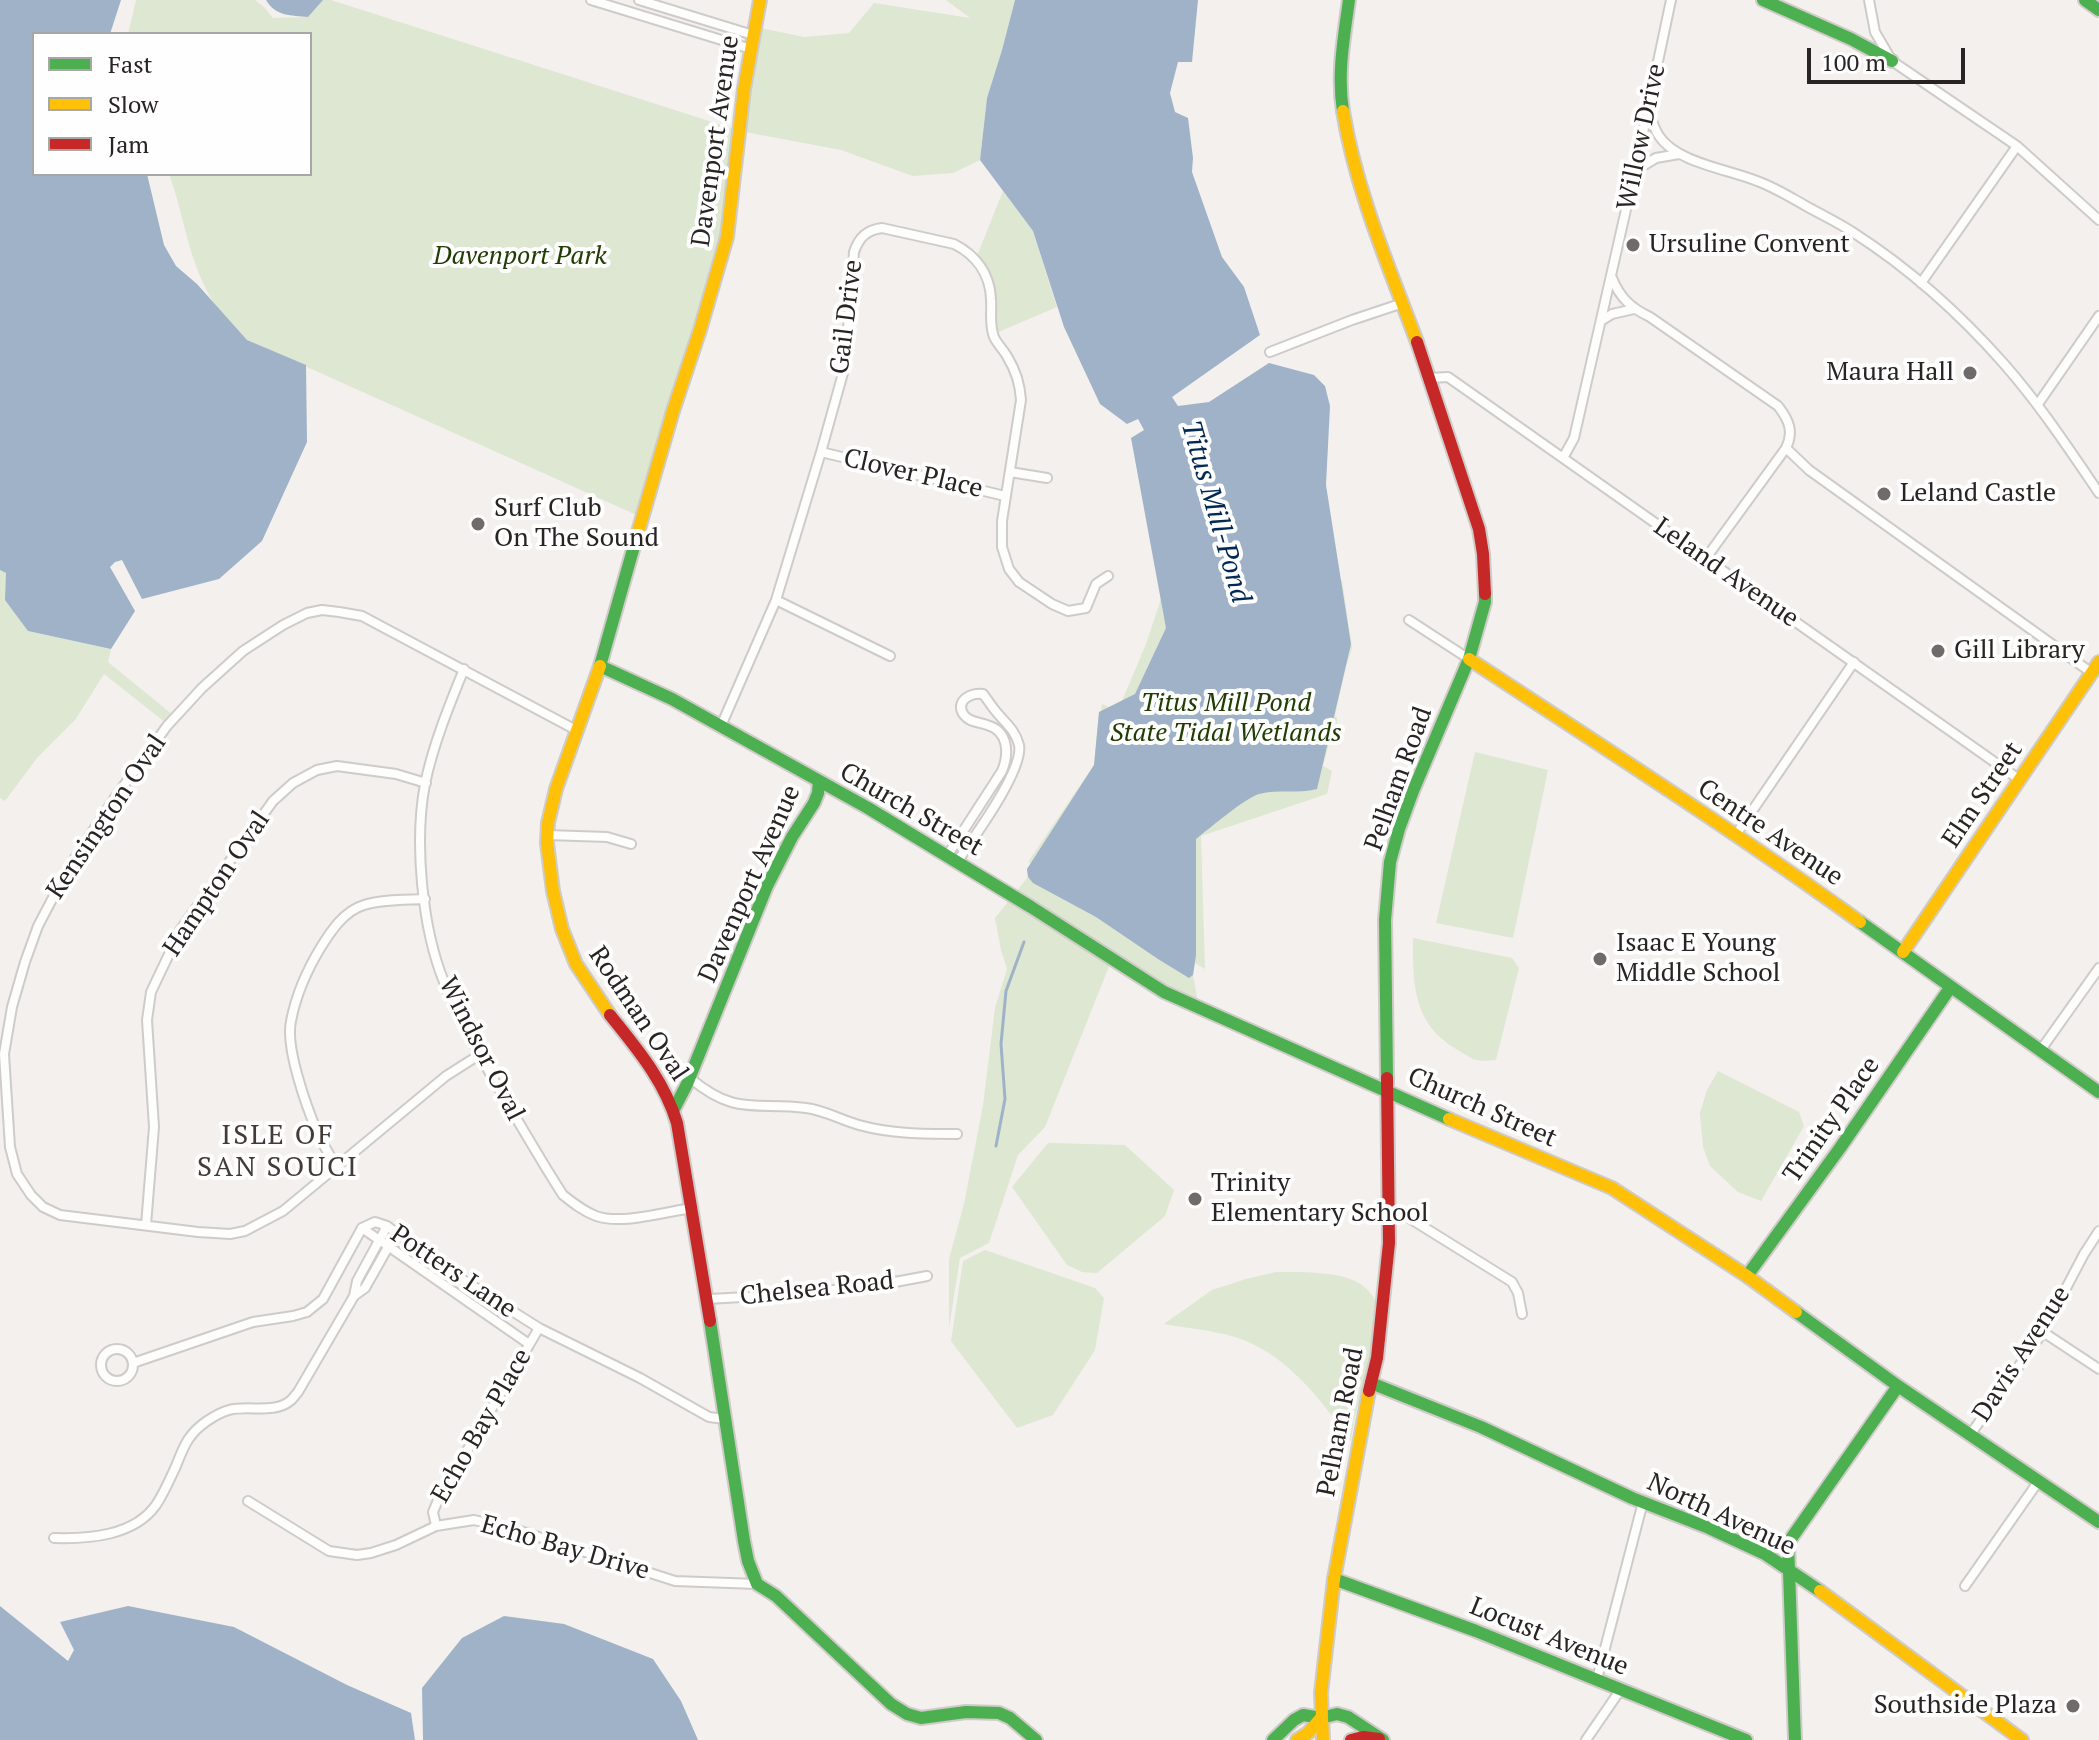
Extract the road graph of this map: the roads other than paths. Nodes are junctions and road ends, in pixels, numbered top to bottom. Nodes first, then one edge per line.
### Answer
1 (591, 0) edge
2 (639, 0) edge
3 (760, 0) edge
4 (1349, 0) edge
5 (1671, 0) edge
6 (1763, 0) edge
7 (1869, 0) edge
8 (2085, 0) edge
9 (2099, 10) edge
10 (753, 35) junction
11 (751, 49) junction
12 (1892, 61) junction
13 (1648, 108) junction
14 (2017, 146) junction
15 (1679, 154) junction
16 (1635, 170) junction
17 (2099, 220) edge
18 (1611, 277) junction
19 (1921, 283) junction
20 (1403, 303) junction
21 (1634, 309) junction
22 (2099, 316) edge
23 (1601, 321) junction
24 (1270, 352) dead end
25 (1429, 378) junction
26 (2038, 404) junction
27 (1786, 448) junction
28 (821, 452) junction
29 (1563, 458) junction
30 (1010, 472) junction
31 (1047, 478) dead end
32 (2099, 493) edge
33 (1005, 496) junction
34 (1706, 558) junction
35 (1108, 576) dead end
36 (776, 600) junction
37 (1409, 620) dead end
38 (890, 656) dead end
39 (1469, 659) junction
40 (1854, 662) junction
41 (600, 666) junction
42 (2095, 668) edge
43 (464, 669) junction
44 (721, 726) junction
45 (576, 730) junction
46 (2020, 780) junction
47 (819, 781) junction
48 (426, 783) junction
49 (547, 835) junction
50 (1735, 836) junction
51 (631, 844) dead end
52 (952, 859) junction
53 (425, 899) junction
54 (1903, 952) junction
55 (2099, 968) edge
56 (1950, 988) junction
57 (2040, 1051) junction
58 (479, 1055) junction
59 (690, 1078) junction
60 (1387, 1091) junction
61 (2099, 1092) edge
62 (674, 1109) junction
63 (957, 1134) dead end
64 (336, 1166) junction
65 (692, 1208) junction
66 (1389, 1209) junction
67 (146, 1225) junction
68 (387, 1226) junction
69 (362, 1228) junction
70 (2099, 1231) edge
71 (396, 1233) junction
72 (378, 1240) junction
73 (388, 1247) junction
74 (927, 1276) dead end
75 (1747, 1276) junction
76 (354, 1296) junction
77 (707, 1299) junction
78 (1522, 1314) dead end
79 (539, 1328) junction
80 (2043, 1332) junction
81 (529, 1344) junction
82 (133, 1363) dead end
83 (2099, 1369) edge
84 (1371, 1383) junction
85 (1898, 1386) junction
86 (725, 1419) junction
87 (1970, 1435) junction
88 (2038, 1482) junction
89 (248, 1501) dead end
90 (1643, 1502) junction
91 (2099, 1522) edge
92 (436, 1526) junction
93 (54, 1538) dead end
94 (1788, 1570) junction
95 (1334, 1579) junction
96 (757, 1584) junction
97 (1965, 1586) dead end
98 (1597, 1679) junction
99 (1621, 1689) junction
100 (1321, 1718) junction
101 (1382, 1739) edge
102 (1036, 1740) edge
103 (1273, 1740) edge
104 (1297, 1740) edge
105 (1323, 1740) edge
106 (1351, 1740) edge
107 (1586, 1740) edge
108 (1746, 1740) edge
109 (1795, 1740) edge
110 (2022, 1740) edge

1 - 11 street
2 - 10 street
3 - 10 street, Davenport Avenue
4 - 20 street, Pelham Road
5 - 13 street, Willow Drive
6 - 12 street
7 - 12 street
8 - 9 street
10 - 11 street, Davenport Avenue
11 - 41 street, Davenport Avenue
12 - 14 street
13 - 15 street
13 - 16 street, Willow Drive
14 - 17 street
14 - 19 street
15 - 16 street
15 - 19 street
16 - 18 street, Willow Drive
18 - 21 street
18 - 23 street, Willow Drive
19 - 26 street
20 - 24 street
20 - 25 street, Pelham Road
21 - 23 street
21 - 27 street
22 - 26 street
23 - 29 street, Willow Drive
25 - 29 street, Leland Avenue
25 - 39 street, Pelham Road
26 - 32 street
27 - 34 street
27 - 42 street
28 - 30 street, Gail Drive
28 - 33 street, Clover Place
28 - 36 street, Gail Drive
29 - 34 street, Leland Avenue
30 - 31 street, Clover Place
30 - 33 street, Gail Drive
33 - 35 street, Gail Drive
34 - 40 street, Leland Avenue
36 - 38 street
36 - 44 street, Gail Drive
37 - 39 street, Centre Avenue
39 - 50 street, Centre Avenue
39 - 60 street, Pelham Road
40 - 46 street, Leland Avenue
40 - 50 street
41 - 44 street, Davenport Avenue
41 - 45 street, Rodman Oval
42 - 46 street, Elm Street
43 - 45 street, Kensington Oval
43 - 48 street, Windsor Oval
43 - 67 street, Kensington Oval
44 - 47 street, Davenport Avenue
45 - 49 street, Rodman Oval
46 - 54 street, Elm Street
47 - 52 street, Church Street
47 - 59 street, Davenport Avenue
48 - 53 street, Windsor Oval
48 - 67 street, Hampton Oval
49 - 51 street
49 - 62 street, Rodman Oval
50 - 54 street, Centre Avenue
52 - 52 street
52 - 60 street, Church Street
53 - 58 street, Windsor Oval
53 - 64 street
54 - 56 street, Centre Avenue
55 - 57 street
56 - 57 street, Centre Avenue
56 - 75 street, Trinity Place
57 - 61 street, Centre Avenue
58 - 64 street, Kensington Oval
58 - 65 street, Windsor Oval
59 - 62 street, Davenport Avenue
59 - 63 street
60 - 66 street, Pelham Road
60 - 75 street, Church Street
62 - 65 street
64 - 67 street, Kensington Oval
65 - 77 street
66 - 78 street
66 - 84 street, Pelham Road
68 - 69 street, Potters Lane
68 - 71 street, Potters Lane
68 - 72 street
69 - 72 street, Potters Lane
69 - 82 street
70 - 80 street, Davis Avenue
71 - 73 street
71 - 79 street, Potters Lane
72 - 73 street, Potters Lane
72 - 76 street
73 - 76 street
73 - 81 street, Potters Lane
74 - 77 street, Chelsea Road
75 - 85 street, Church Street
76 - 93 street
77 - 86 street
79 - 81 street, Echo Bay Place
79 - 86 street, Potters Lane
80 - 83 street
80 - 87 street, Davis Avenue
81 - 92 street, Echo Bay Place
84 - 90 street, North Avenue
84 - 95 street, Pelham Road
85 - 87 street, Church Street
85 - 94 street
86 - 96 street
87 - 88 street, Church Street
88 - 91 street, Church Street
88 - 97 street
89 - 92 street, Echo Bay Drive
90 - 94 street, North Avenue
90 - 98 street
92 - 96 street, Echo Bay Drive
94 - 109 street
94 - 110 street, North Avenue
95 - 98 street, Locust Avenue
95 - 100 street, Pelham Road
96 - 102 street
98 - 99 street, Locust Avenue
99 - 107 street
99 - 108 street, Locust Avenue
100 - 101 street
100 - 103 street
100 - 104 street
100 - 105 street, Pelham Road
101 - 106 street

